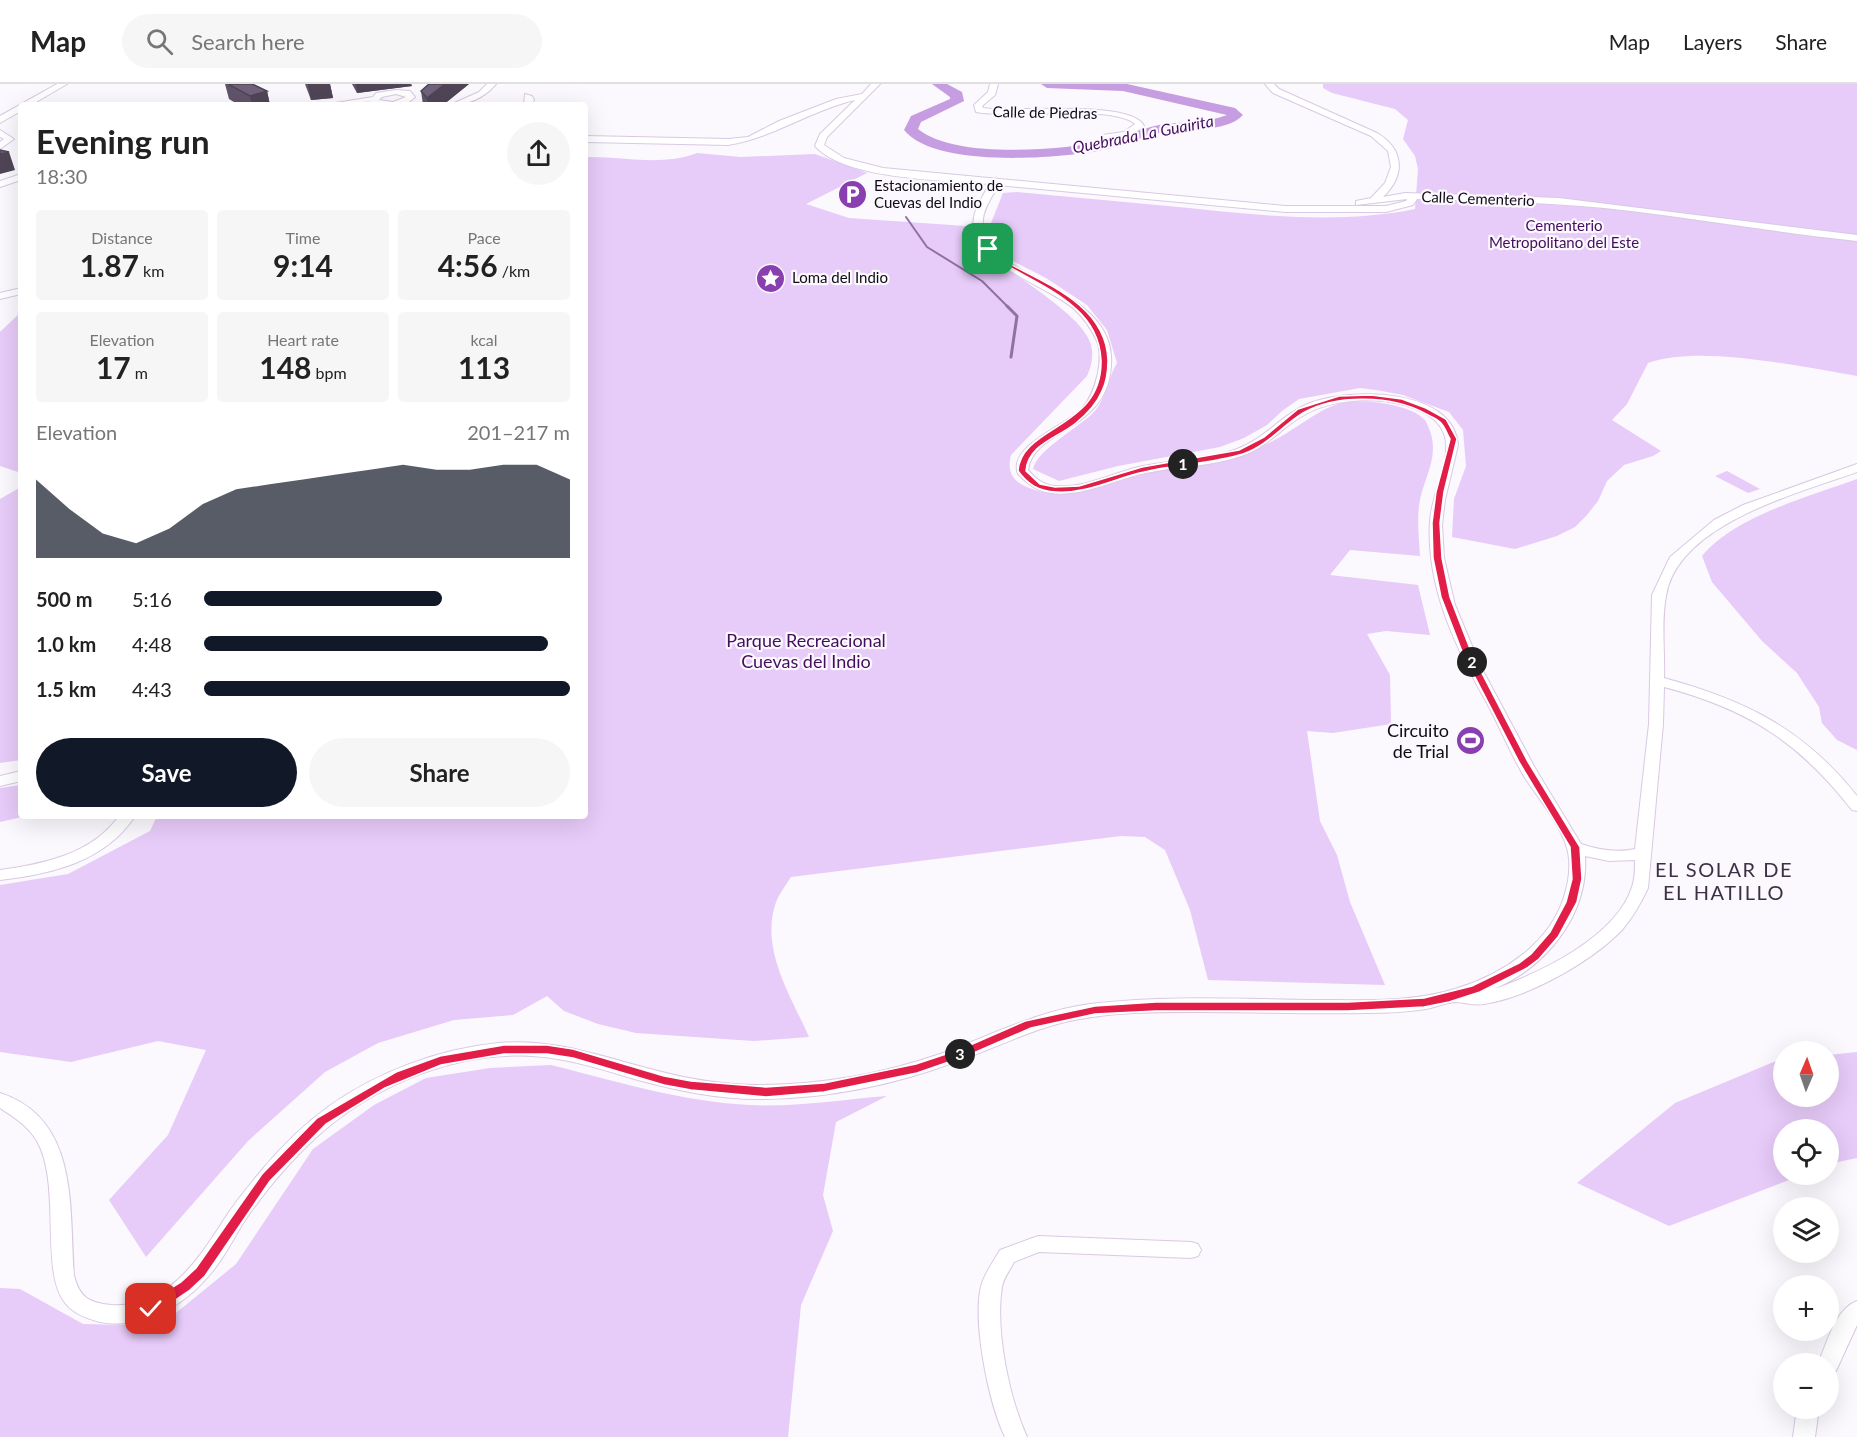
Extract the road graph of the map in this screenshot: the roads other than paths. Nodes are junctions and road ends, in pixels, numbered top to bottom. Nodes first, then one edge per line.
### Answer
1 (63, 84) edge
2 (492, 84) edge
3 (876, 84) edge
4 (994, 84) edge
5 (1269, 84) edge
6 (862, 96) junction
7 (373, 99) dead end
8 (30, 102) edge
9 (350, 102) edge
10 (462, 102) edge
11 (1119, 106) dead end
12 (18, 109) edge
13 (1096, 113) junction
14 (0, 120) edge
15 (1102, 123) dead end
16 (0, 133) edge
17 (1105, 136) dead end
18 (588, 139) edge
19 (0, 146) edge
20 (18, 178) edge
21 (994, 183) junction
22 (0, 184) edge
23 (1413, 197) junction
24 (1378, 198) junction
25 (1394, 207) junction
26 (1325, 210) junction
27 (1857, 238) edge
28 (18, 292) edge
29 (0, 296) edge
30 (1857, 456) edge
31 (1857, 466) edge
32 (1656, 680) junction
33 (18, 777) edge
34 (0, 780) edge
35 (1857, 806) edge
36 (124, 819) edge
37 (1575, 847) junction
38 (1643, 852) junction
39 (0, 875) edge
40 (1449, 998) junction
41 (0, 1100) edge
42 (1191, 1250) dead end
43 (1857, 1310) edge
44 (1833, 1353) edge
45 (1806, 1419) edge
46 (1016, 1437) edge
47 (1804, 1437) edge

1 - 8 street
2 - 10 street
3 - 6 street
4 - 13 street, Calle de Piedras
5 - 24 street
6 - 18 street
6 - 21 street, Calle Cementerio
7 - 9 street
11 - 13 street
12 - 14 street
13 - 15 street
13 - 17 street, Calle de Piedras
16 - 19 street
20 - 22 street
21 - 26 street, Calle Cementerio
21 - 37 street
23 - 24 street
23 - 25 street, Calle Cementerio
23 - 27 street, Calle Cementerio
24 - 25 street
24 - 26 street
25 - 26 street, Calle Cementerio
28 - 29 street
30 - 31 street
31 - 32 street
32 - 35 street
32 - 38 street
33 - 34 street
36 - 39 street
37 - 38 street
37 - 40 street
38 - 40 street
40 - 41 street
42 - 46 street
43 - 44 street
45 - 47 street

